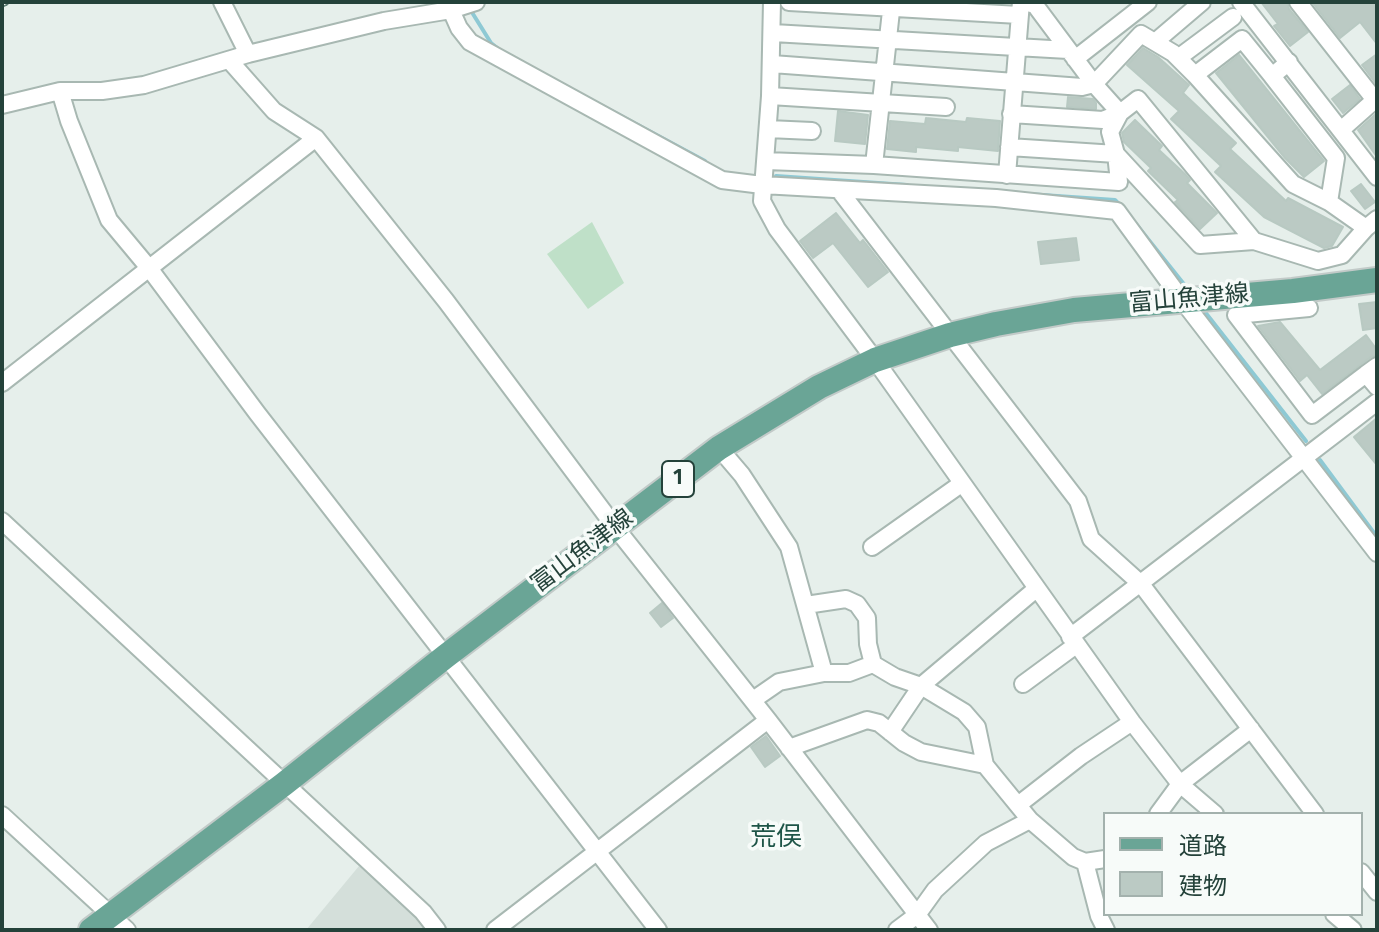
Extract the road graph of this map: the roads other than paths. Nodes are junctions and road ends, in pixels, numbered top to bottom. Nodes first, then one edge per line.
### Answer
1 (222, 2) edge
2 (476, 2) edge
3 (772, 2) edge
4 (789, 2) edge
5 (1148, 2) edge
6 (1202, 2) edge
7 (1298, 2) edge
8 (892, 4) edge
9 (1022, 6) edge
10 (451, 10) junction
11 (1237, 10) edge
12 (773, 33) junction
13 (889, 39) junction
14 (1155, 42) junction
15 (1016, 49) junction
16 (248, 54) junction
17 (1072, 54) junction
18 (1178, 58) junction
19 (229, 60) junction
20 (1289, 62) junction
21 (772, 64) junction
22 (885, 71) junction
23 (1195, 75) junction
24 (1272, 76) junction
25 (1014, 83) junction
26 (1094, 84) junction
27 (60, 91) junction
28 (770, 96) junction
29 (1376, 99) edge
30 (881, 103) junction
31 (2, 105) edge
32 (946, 107) dead end
33 (1120, 113) junction
34 (1011, 114) junction
35 (768, 129) junction
36 (1341, 130) junction
37 (812, 131) dead end
38 (316, 138) junction
39 (1009, 147) junction
40 (1116, 154) junction
41 (766, 161) junction
42 (874, 165) junction
43 (1007, 175) junction
44 (1377, 177) edge
45 (762, 185) junction
46 (839, 190) junction
47 (1329, 202) junction
48 (1371, 224) edge
49 (1254, 241) junction
50 (149, 268) junction
51 (1377, 280) edge
52 (1182, 300) junction
53 (1232, 306) junction
54 (1309, 308) dead end
55 (950, 335) junction
56 (875, 360) junction
57 (1373, 376) edge
58 (2, 383) edge
59 (1377, 402) edge
60 (719, 448) junction
61 (1305, 457) junction
62 (961, 484) junction
63 (2, 521) edge
64 (615, 527) junction
65 (872, 547) dead end
66 (1377, 553) edge
67 (1141, 584) junction
68 (1036, 589) junction
69 (806, 605) junction
70 (1073, 641) junction
71 (446, 656) junction
72 (873, 664) junction
73 (824, 673) junction
74 (1023, 684) dead end
75 (921, 686) junction
76 (753, 700) junction
77 (768, 720) junction
78 (1132, 722) junction
79 (1251, 729) junction
80 (890, 732) junction
81 (789, 748) junction
82 (985, 765) junction
83 (284, 784) junction
84 (1180, 784) junction
85 (1018, 805) junction
86 (1159, 812) edge
87 (1213, 812) edge
88 (1313, 812) edge
89 (3, 819) edge
90 (1030, 820) junction
91 (597, 851) junction
92 (1103, 859) edge
93 (1085, 862) junction
94 (1363, 874) edge
95 (1377, 892) edge
96 (917, 915) junction
97 (1336, 916) edge
98 (118, 922) edge
99 (91, 930) edge
100 (437, 930) edge
101 (495, 930) edge
102 (658, 930) edge
103 (897, 930) edge
104 (929, 930) edge
105 (1106, 930) edge
106 (1353, 930) edge

1 - 16 street
2 - 10 street
3 - 12 street
4 - 8 street
5 - 17 street
6 - 14 street
7 - 29 street
8 - 9 street
8 - 13 street
9 - 15 street
9 - 17 street
10 - 16 street
10 - 45 street
11 - 18 street
11 - 20 street
12 - 13 street
12 - 21 street
13 - 15 street
13 - 22 street
14 - 18 street
14 - 26 street
15 - 17 street
15 - 25 street
16 - 19 street
17 - 26 street
18 - 23 street
19 - 27 street
19 - 38 street
20 - 24 street
20 - 36 street
21 - 22 street
21 - 28 street
22 - 25 street
22 - 30 street
23 - 24 street
23 - 47 street
24 - 47 street
25 - 26 street
25 - 34 street
26 - 33 street
27 - 31 street
27 - 50 street
28 - 30 street
28 - 35 street
29 - 36 street
30 - 32 street
30 - 42 street
33 - 34 street
33 - 40 street
33 - 49 street
34 - 39 street
35 - 37 street
35 - 41 street
36 - 44 street
38 - 50 street
38 - 64 street
39 - 40 street
39 - 43 street
40 - 43 street
40 - 49 street
41 - 42 street
41 - 45 street
42 - 43 street
45 - 46 street
45 - 56 street
46 - 52 street
46 - 55 street
47 - 48 street
48 - 49 street
50 - 58 street
50 - 71 street
51 - 53 main road, 富山魚津線 / 1
52 - 53 main road, 富山魚津線 / 1
52 - 55 main road, 富山魚津線 / 1
52 - 61 street
53 - 54 street
53 - 57 street
55 - 56 main road, 富山魚津線 / 1
55 - 67 street
56 - 60 main road, 富山魚津線 / 1
56 - 62 street
59 - 61 street
60 - 64 main road, 富山魚津線 / 1
60 - 69 street
61 - 66 street
61 - 67 street
62 - 65 street
62 - 68 street
63 - 83 street
64 - 71 main road, 富山魚津線 / 1
64 - 76 street
67 - 70 street
67 - 79 street
68 - 70 street
68 - 75 street
69 - 72 street
69 - 73 street
70 - 74 street
70 - 78 street
71 - 83 main road, 富山魚津線 / 1
71 - 91 street
72 - 73 street
72 - 75 street
73 - 76 street
75 - 80 street
75 - 82 street
76 - 77 street
77 - 81 street
77 - 91 street
78 - 84 street
78 - 85 street
79 - 84 street
79 - 88 street
80 - 81 street
80 - 82 street
81 - 96 street
82 - 85 street
83 - 98 main road, 富山魚津線 / 1
83 - 100 street
84 - 86 street
84 - 87 street
85 - 90 street
89 - 98 street
90 - 93 street
90 - 96 street
91 - 101 street
91 - 102 street
92 - 93 street
93 - 105 street
94 - 95 street
96 - 103 street
96 - 104 street
97 - 106 street
98 - 99 main road, 富山魚津線 / 1

